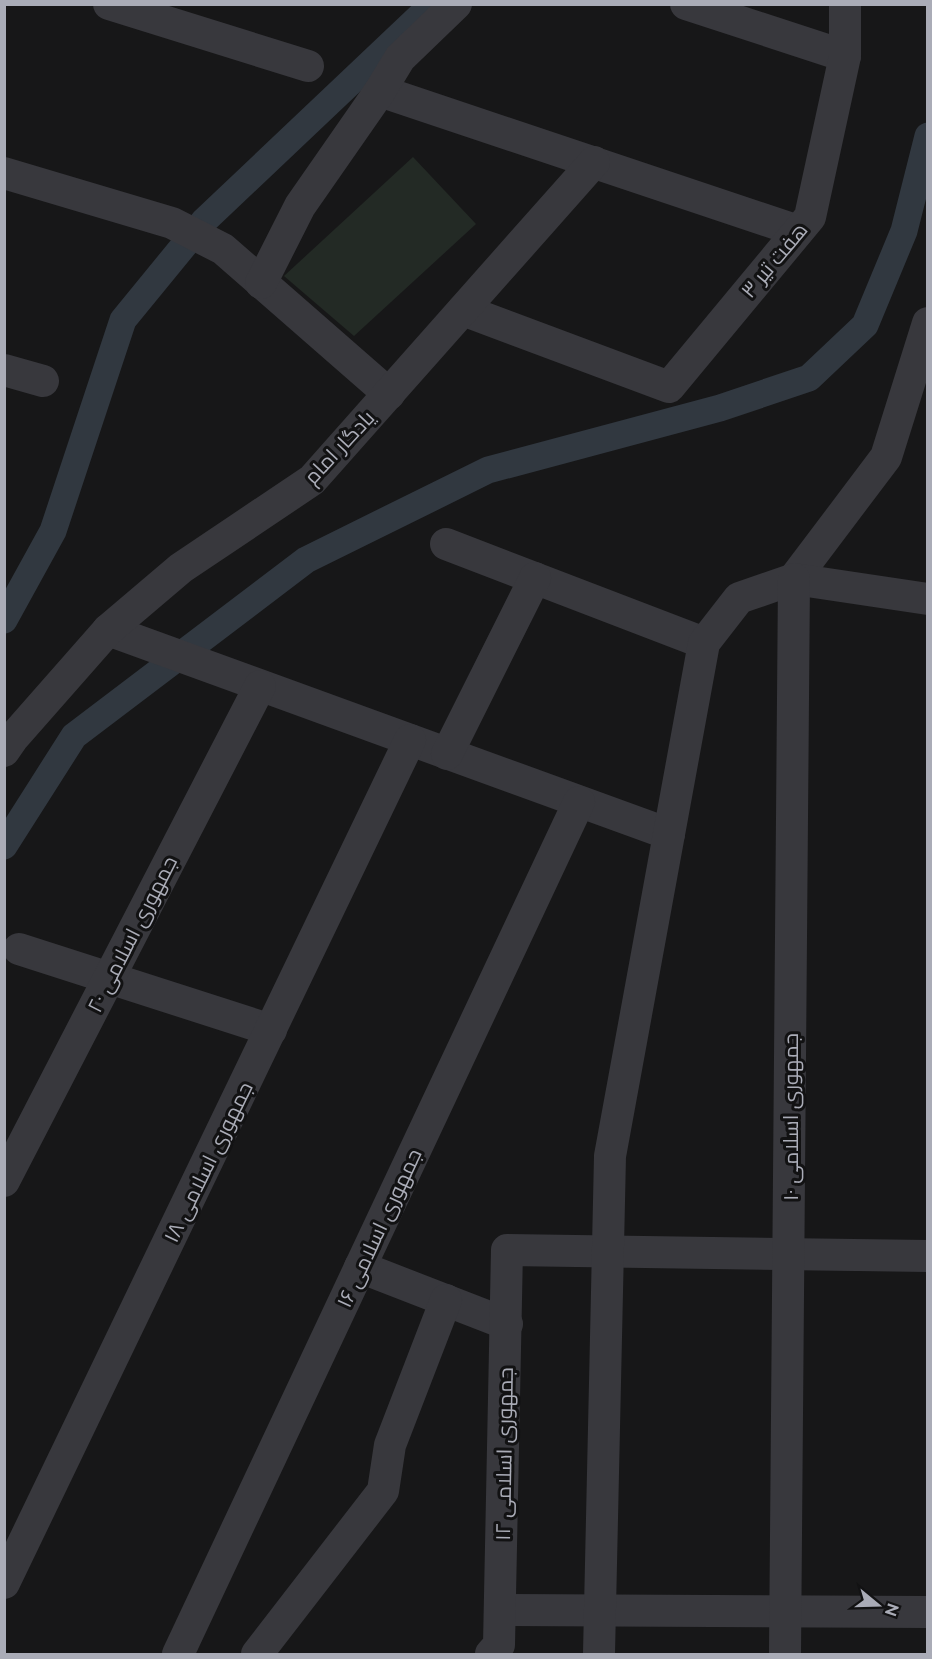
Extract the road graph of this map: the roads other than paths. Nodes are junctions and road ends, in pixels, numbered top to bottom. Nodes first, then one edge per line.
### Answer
1 (109, 4) edge
2 (456, 4) edge
3 (686, 4) edge
4 (845, 4) edge
5 (845, 56) junction
6 (308, 66) dead end
7 (380, 91) junction
8 (594, 162) junction
9 (4, 173) edge
10 (798, 231) junction
11 (261, 283) junction
12 (463, 310) junction
13 (927, 325) edge
14 (4, 370) edge
15 (43, 381) dead end
16 (389, 394) junction
17 (446, 544) dead end
18 (535, 578) junction
19 (794, 579) junction
20 (927, 599) edge
21 (108, 630) junction
22 (704, 643) junction
23 (260, 686) junction
24 (410, 741) junction
25 (4, 751) edge
26 (447, 754) junction
27 (579, 802) junction
28 (669, 834) junction
29 (19, 950) dead end
30 (109, 978) junction
31 (271, 1030) junction
32 (4, 1181) edge
33 (608, 1252) junction
34 (789, 1254) junction
35 (927, 1256) edge
36 (360, 1267) junction
37 (446, 1300) junction
38 (507, 1324) junction
39 (4, 1583) edge
40 (500, 1610) junction
41 (600, 1611) junction
42 (786, 1612) junction
43 (927, 1612) edge
44 (178, 1654) edge
45 (257, 1654) edge
46 (491, 1654) edge
47 (599, 1654) edge
48 (785, 1654) edge

1 - 6 street
2 - 7 street
3 - 5 street
4 - 5 street, هفت تیر ۳
5 - 10 street, هفت تیر ۳
7 - 8 street
7 - 11 street
8 - 10 street
8 - 12 street, یادگار امام
9 - 11 street
10 - 12 street, هفت تیر ۳
11 - 16 street
12 - 16 street, یادگار امام
13 - 19 street
14 - 15 street
16 - 21 street, یادگار امام
17 - 18 street
18 - 22 street
18 - 26 street
19 - 20 street
19 - 22 street
19 - 34 street, جمهوری اسلامی ۱۰
21 - 23 street
21 - 25 street, یادگار امام
22 - 28 street
23 - 24 street
23 - 30 street, جمهوری اسلامی ۲۰
24 - 26 street
24 - 31 street, جمهوری اسلامی ۱۸
26 - 27 street
27 - 28 street
27 - 36 street, جمهوری اسلامی ۱۶
28 - 33 street
29 - 30 street
30 - 31 street
30 - 32 street, جمهوری اسلامی ۲۰
31 - 39 street, جمهوری اسلامی ۱۸
33 - 34 street
33 - 38 street, جمهوری اسلامی ۱۲
33 - 41 street
34 - 35 street
34 - 42 street, جمهوری اسلامی ۱۰
36 - 37 street
36 - 44 street, جمهوری اسلامی ۱۶
37 - 38 street
37 - 45 street
38 - 40 street, جمهوری اسلامی ۱۲
40 - 41 street
40 - 46 street, جمهوری اسلامی ۱۲
41 - 42 street
41 - 47 street
42 - 43 street
42 - 48 street, جمهوری اسلامی ۱۰

